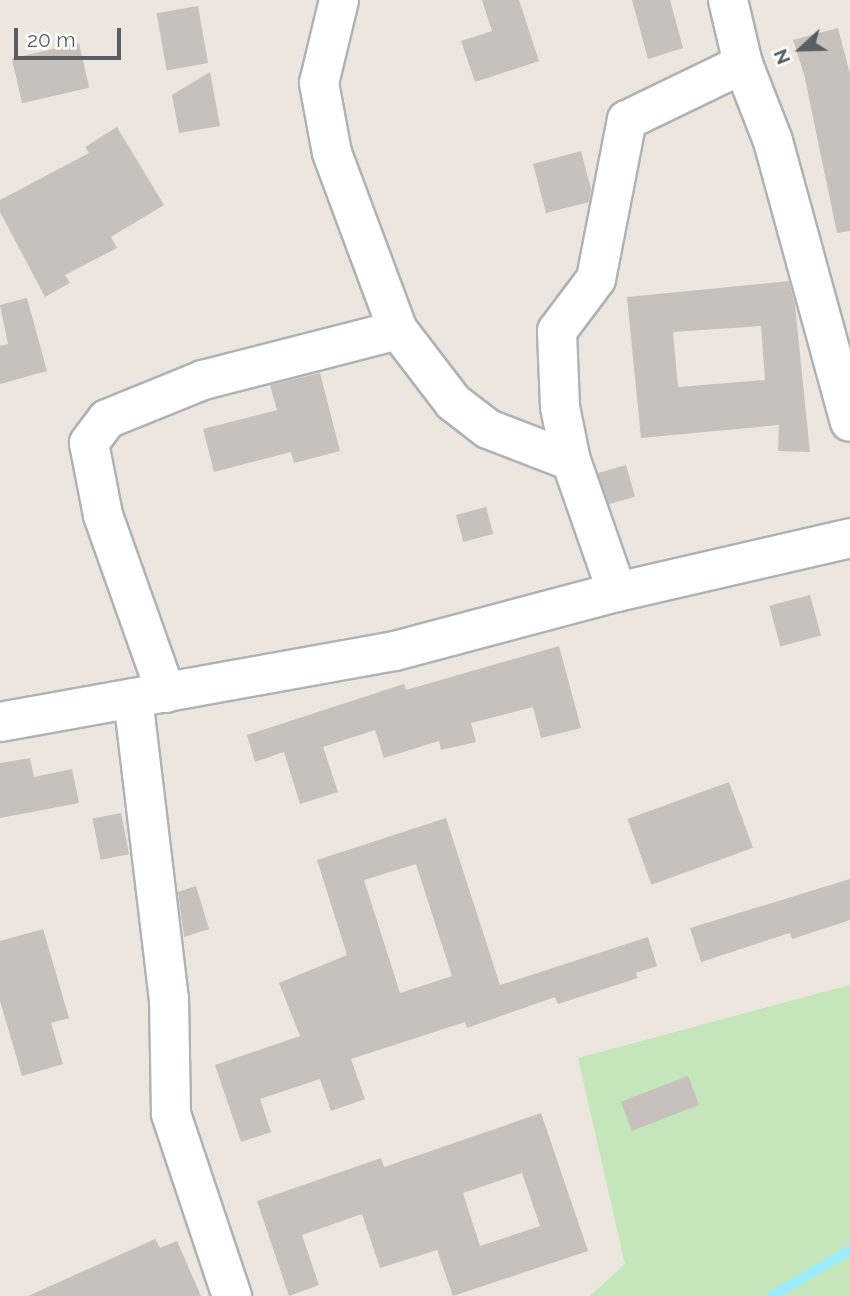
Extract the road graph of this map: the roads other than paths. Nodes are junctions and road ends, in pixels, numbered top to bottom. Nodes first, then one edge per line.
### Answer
1 (339, 0) edge
2 (728, 0) edge
3 (743, 64) junction
4 (398, 330) junction
5 (850, 422) edge
6 (571, 461) junction
7 (850, 538) edge
8 (617, 592) junction
9 (149, 696) junction
10 (0, 722) edge
11 (232, 1296) edge

1 - 4 street
2 - 3 street
3 - 5 street
3 - 6 street
4 - 6 street
4 - 9 street
6 - 8 street
7 - 8 street
8 - 9 street
9 - 10 street
9 - 11 street

